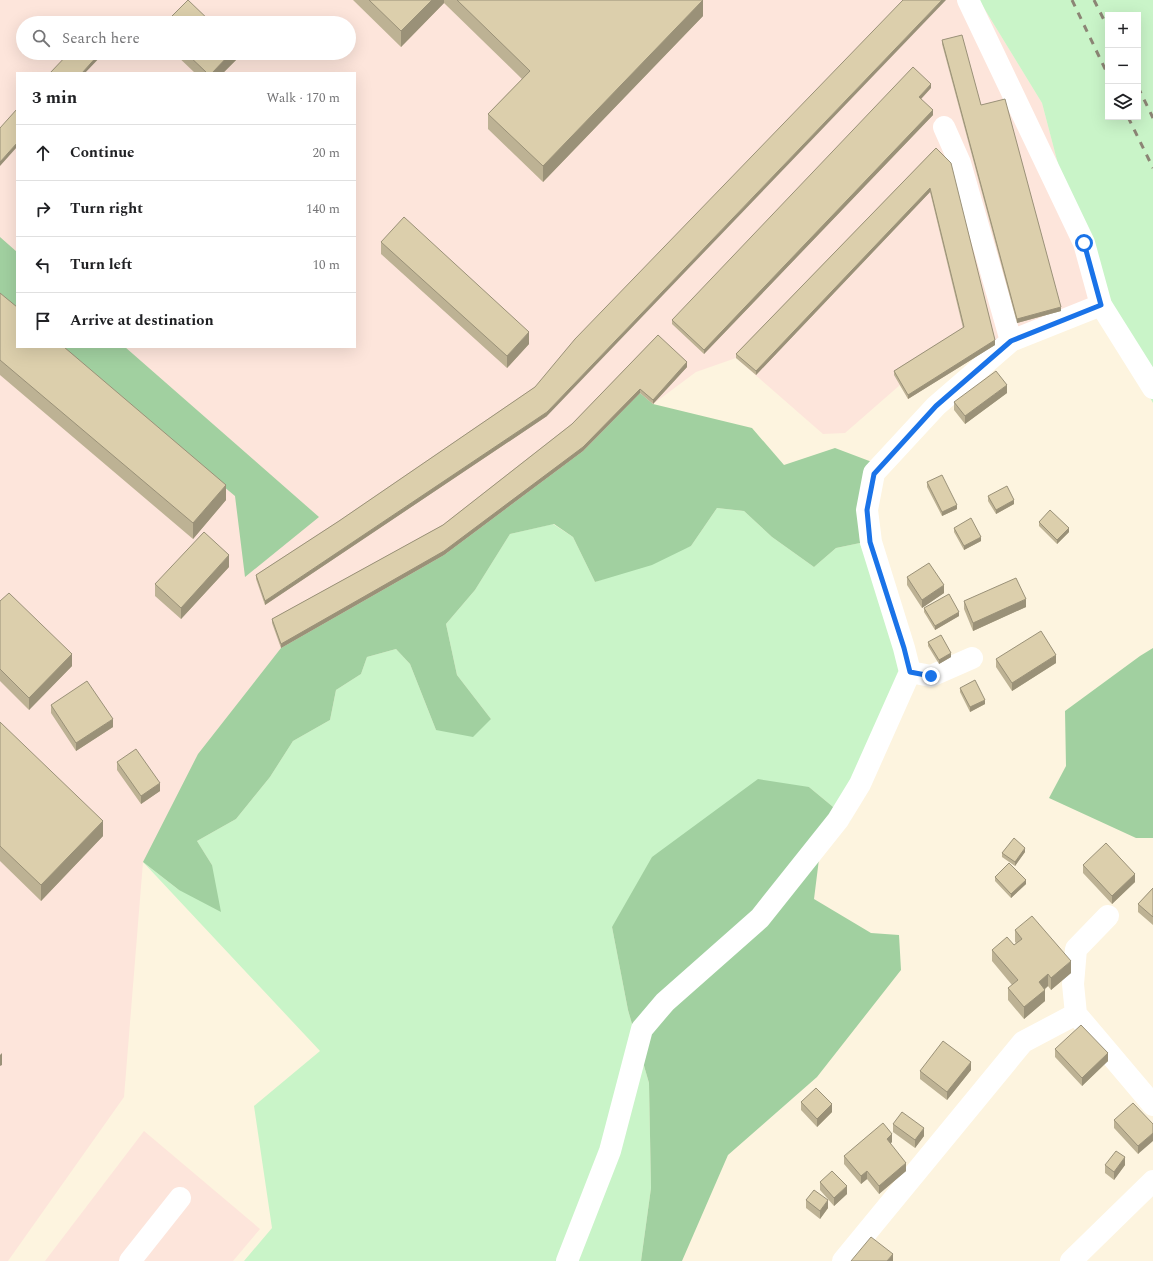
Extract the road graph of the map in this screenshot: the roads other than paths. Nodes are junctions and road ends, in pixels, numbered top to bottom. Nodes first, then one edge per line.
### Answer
1 (968, 0) edge
2 (944, 127) dead end
3 (1101, 305) junction
4 (1011, 341) junction
5 (1153, 388) edge
6 (972, 658) dead end
7 (910, 672) junction
8 (1108, 916) dead end
9 (1076, 1014) junction
10 (1153, 1105) edge
11 (1153, 1181) edge
12 (180, 1198) dead end
13 (130, 1261) edge
14 (567, 1261) edge
15 (843, 1261) edge
16 (1071, 1261) edge

1 - 3 street
2 - 4 street
3 - 4 street
3 - 5 street
4 - 7 street
6 - 7 street
7 - 14 street
8 - 9 street
9 - 10 street
9 - 15 street
11 - 16 street
12 - 13 street

